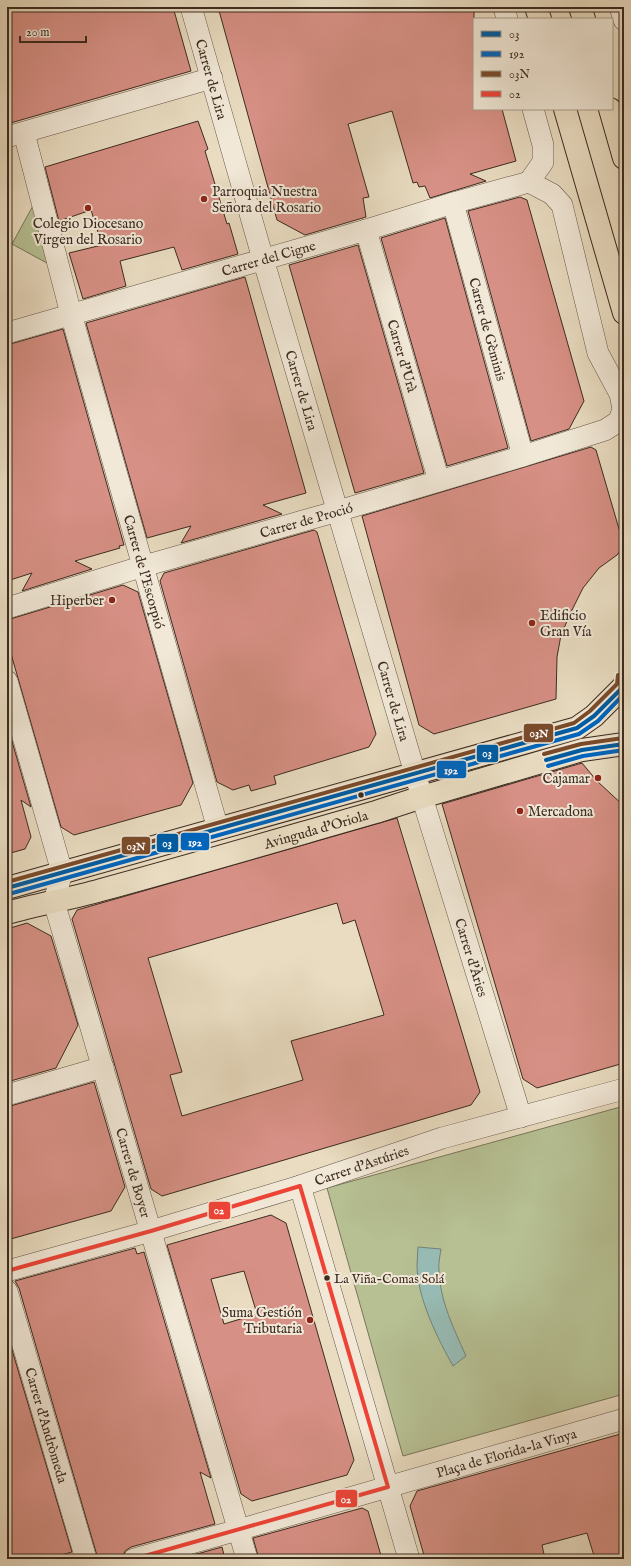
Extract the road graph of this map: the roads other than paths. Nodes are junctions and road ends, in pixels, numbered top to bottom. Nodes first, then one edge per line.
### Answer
1 (191, 7) edge
2 (504, 7) edge
3 (536, 7) edge
4 (580, 7) edge
5 (620, 7) edge
6 (507, 18) edge
7 (540, 18) edge
8 (584, 18) edge
9 (624, 20) edge
10 (212, 78) junction
11 (533, 110) edge
12 (566, 110) edge
13 (610, 110) edge
14 (16, 135) edge
15 (624, 158) edge
16 (529, 182) junction
17 (453, 203) junction
18 (366, 230) junction
19 (263, 259) junction
20 (624, 313) edge
21 (71, 314) junction
22 (7, 333) edge
23 (523, 456) junction
24 (439, 481) junction
25 (338, 512) junction
26 (144, 566) junction
27 (7, 608) edge
28 (7, 681) edge
29 (624, 686) edge
30 (624, 744) edge
31 (415, 773) junction
32 (422, 797) junction
33 (218, 829) junction
34 (62, 872) junction
35 (7, 888) edge
36 (54, 902) junction
37 (7, 913) edge
38 (103, 1067) junction
39 (624, 1090) edge
40 (7, 1095) edge
41 (521, 1118) junction
42 (300, 1186) junction
43 (151, 1231) junction
44 (7, 1271) edge
45 (7, 1291) edge
46 (624, 1419) edge
47 (388, 1487) junction
48 (238, 1530) junction
49 (86, 1559) edge
50 (134, 1559) edge
51 (247, 1559) edge
52 (409, 1559) edge

1 - 10 street, Carrer de Lira
2 - 6 street
3 - 7 main road
4 - 8 main road
5 - 9 street
10 - 14 street
10 - 19 street, Carrer de Lira
11 - 16 street
12 - 20 main road
13 - 15 main road
14 - 21 street, Carrer de l'Escorpió
16 - 17 street, Carrer del Cigne
16 - 23 street, Carrer de Proció
17 - 18 street, Carrer del Cigne
17 - 23 street, Carrer de Gèminis
18 - 19 street, Carrer del Cigne
18 - 24 street, Carrer d'Urà
19 - 21 street, Carrer del Cigne
19 - 25 street, Carrer de Lira
21 - 22 street, Carrer del Cigne
21 - 26 street, Carrer de l'Escorpió
23 - 24 street, Carrer de Proció
24 - 25 street, Carrer de Proció
25 - 26 street, Carrer de Proció
25 - 31 street, Carrer de Lira
26 - 27 street, Carrer de Proció
26 - 33 street, Carrer de l'Escorpió
28 - 34 street
29 - 31 main road, Avinguda d'Oriola
30 - 32 main road, Avinguda d'Oriola
31 - 32 street, Carrer de Lira
31 - 33 main road, Avinguda d'Oriola
32 - 36 main road, Avinguda d'Oriola
32 - 41 street, Carrer d'Àries
33 - 34 main road, Avinguda d'Oriola
34 - 35 main road, Avinguda d'Oriola
34 - 36 street
36 - 37 main road, Avinguda d'Oriola
36 - 38 street, Carrer de Boyer
38 - 40 street
38 - 43 street, Carrer de Boyer
39 - 41 street, Carrer d'Astúries
41 - 42 street, Carrer d'Astúries
42 - 43 street, Carrer d'Astúries
42 - 47 street
43 - 44 street, Carrer d'Astúries
43 - 48 street, Carrer de Boyer
45 - 49 street, Carrer d'Andròmeda
46 - 47 street, Plaça de Florida-la Vinya
47 - 48 street, Plaça de Florida-la Vinya
47 - 52 street
48 - 50 street, Plaça de Florida-la Vinya
48 - 51 street, Carrer de Boyer

